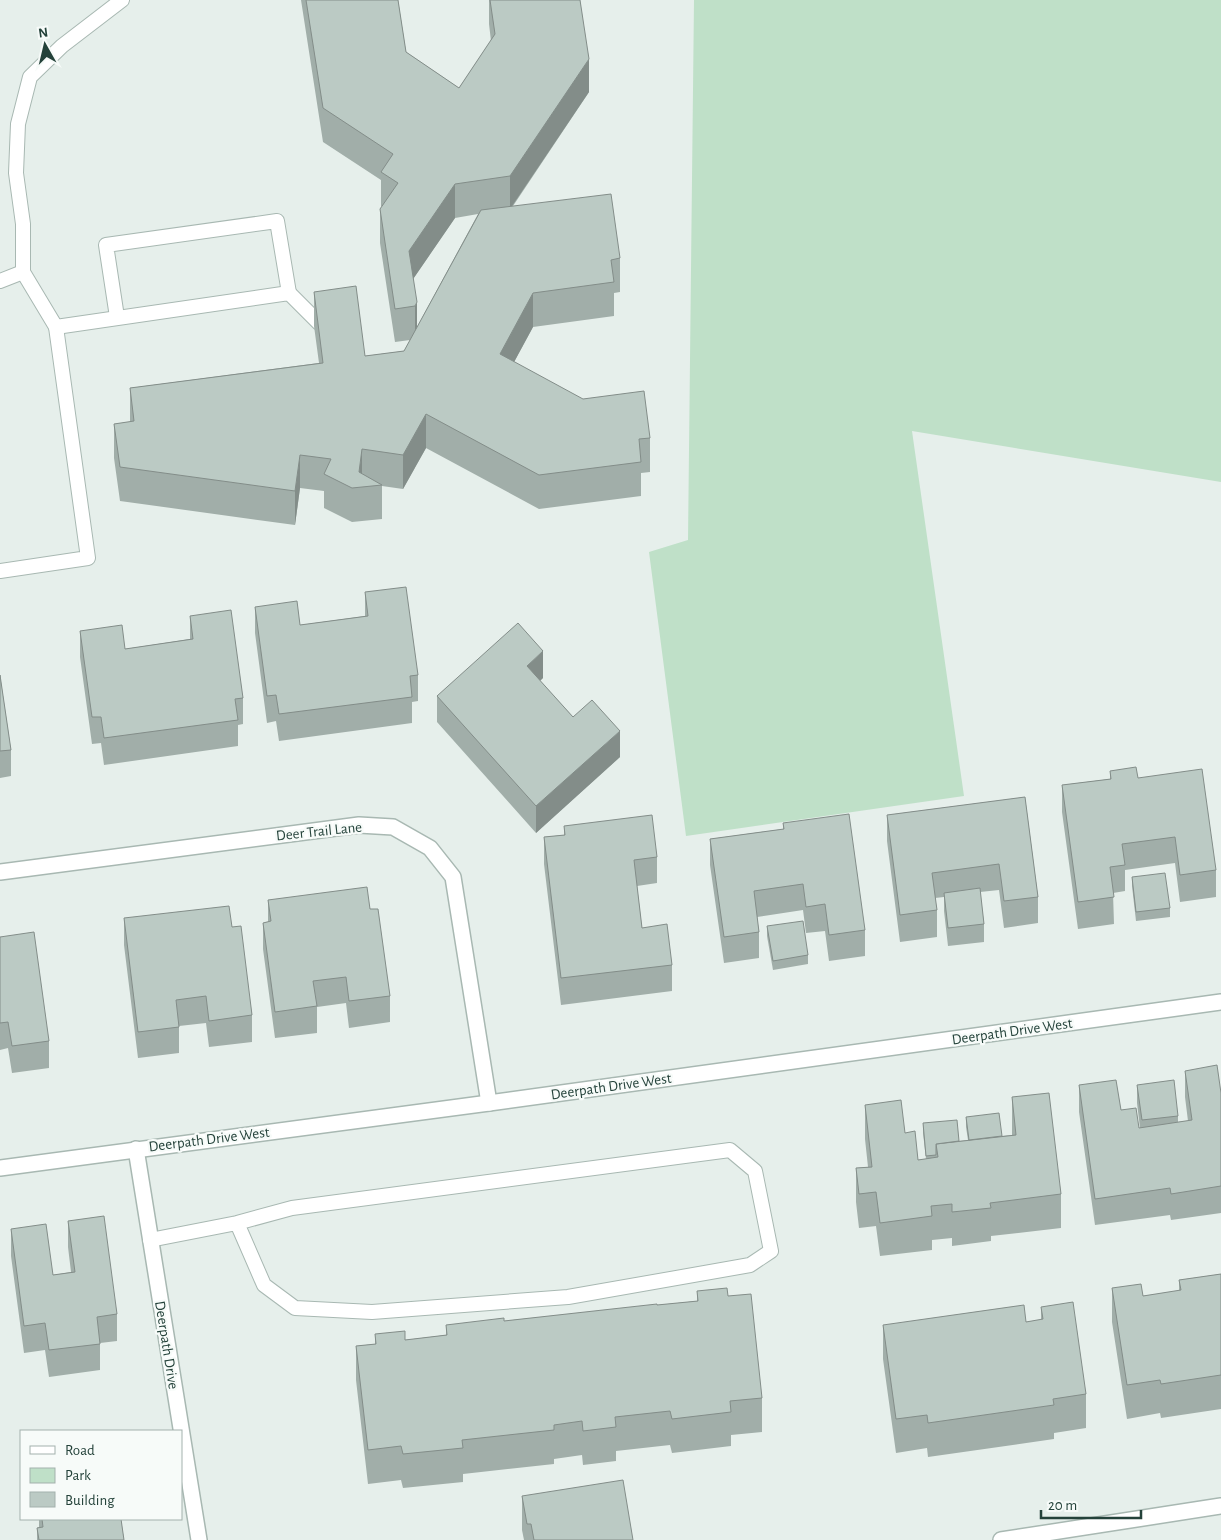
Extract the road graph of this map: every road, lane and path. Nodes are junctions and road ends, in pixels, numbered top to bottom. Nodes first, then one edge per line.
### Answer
1 (122, 0) edge
2 (23, 272) junction
3 (0, 282) edge
4 (289, 293) junction
5 (117, 317) junction
6 (319, 323) edge
7 (56, 327) junction
8 (0, 571) edge
9 (0, 872) edge
10 (1221, 1002) edge
11 (489, 1103) junction
12 (136, 1149) junction
13 (0, 1168) edge
14 (237, 1223) junction
15 (150, 1240) junction
16 (181, 1430) edge
17 (182, 1436) edge
18 (1221, 1506) edge
19 (199, 1540) edge
20 (1000, 1540) edge

1 - 2 lane
2 - 3 lane
2 - 7 lane
4 - 5 lane
4 - 5 lane
4 - 6 lane
5 - 7 lane
7 - 8 lane
9 - 11 street, Deer Trail Lane
10 - 11 street, Deerpath Drive West
11 - 12 street, Deerpath Drive West
12 - 13 street, Deerpath Drive West
12 - 15 street, Deerpath Drive
14 - 14 lane
14 - 15 lane
15 - 16 street, Deerpath Drive
17 - 19 street, Deerpath Drive
18 - 20 street

